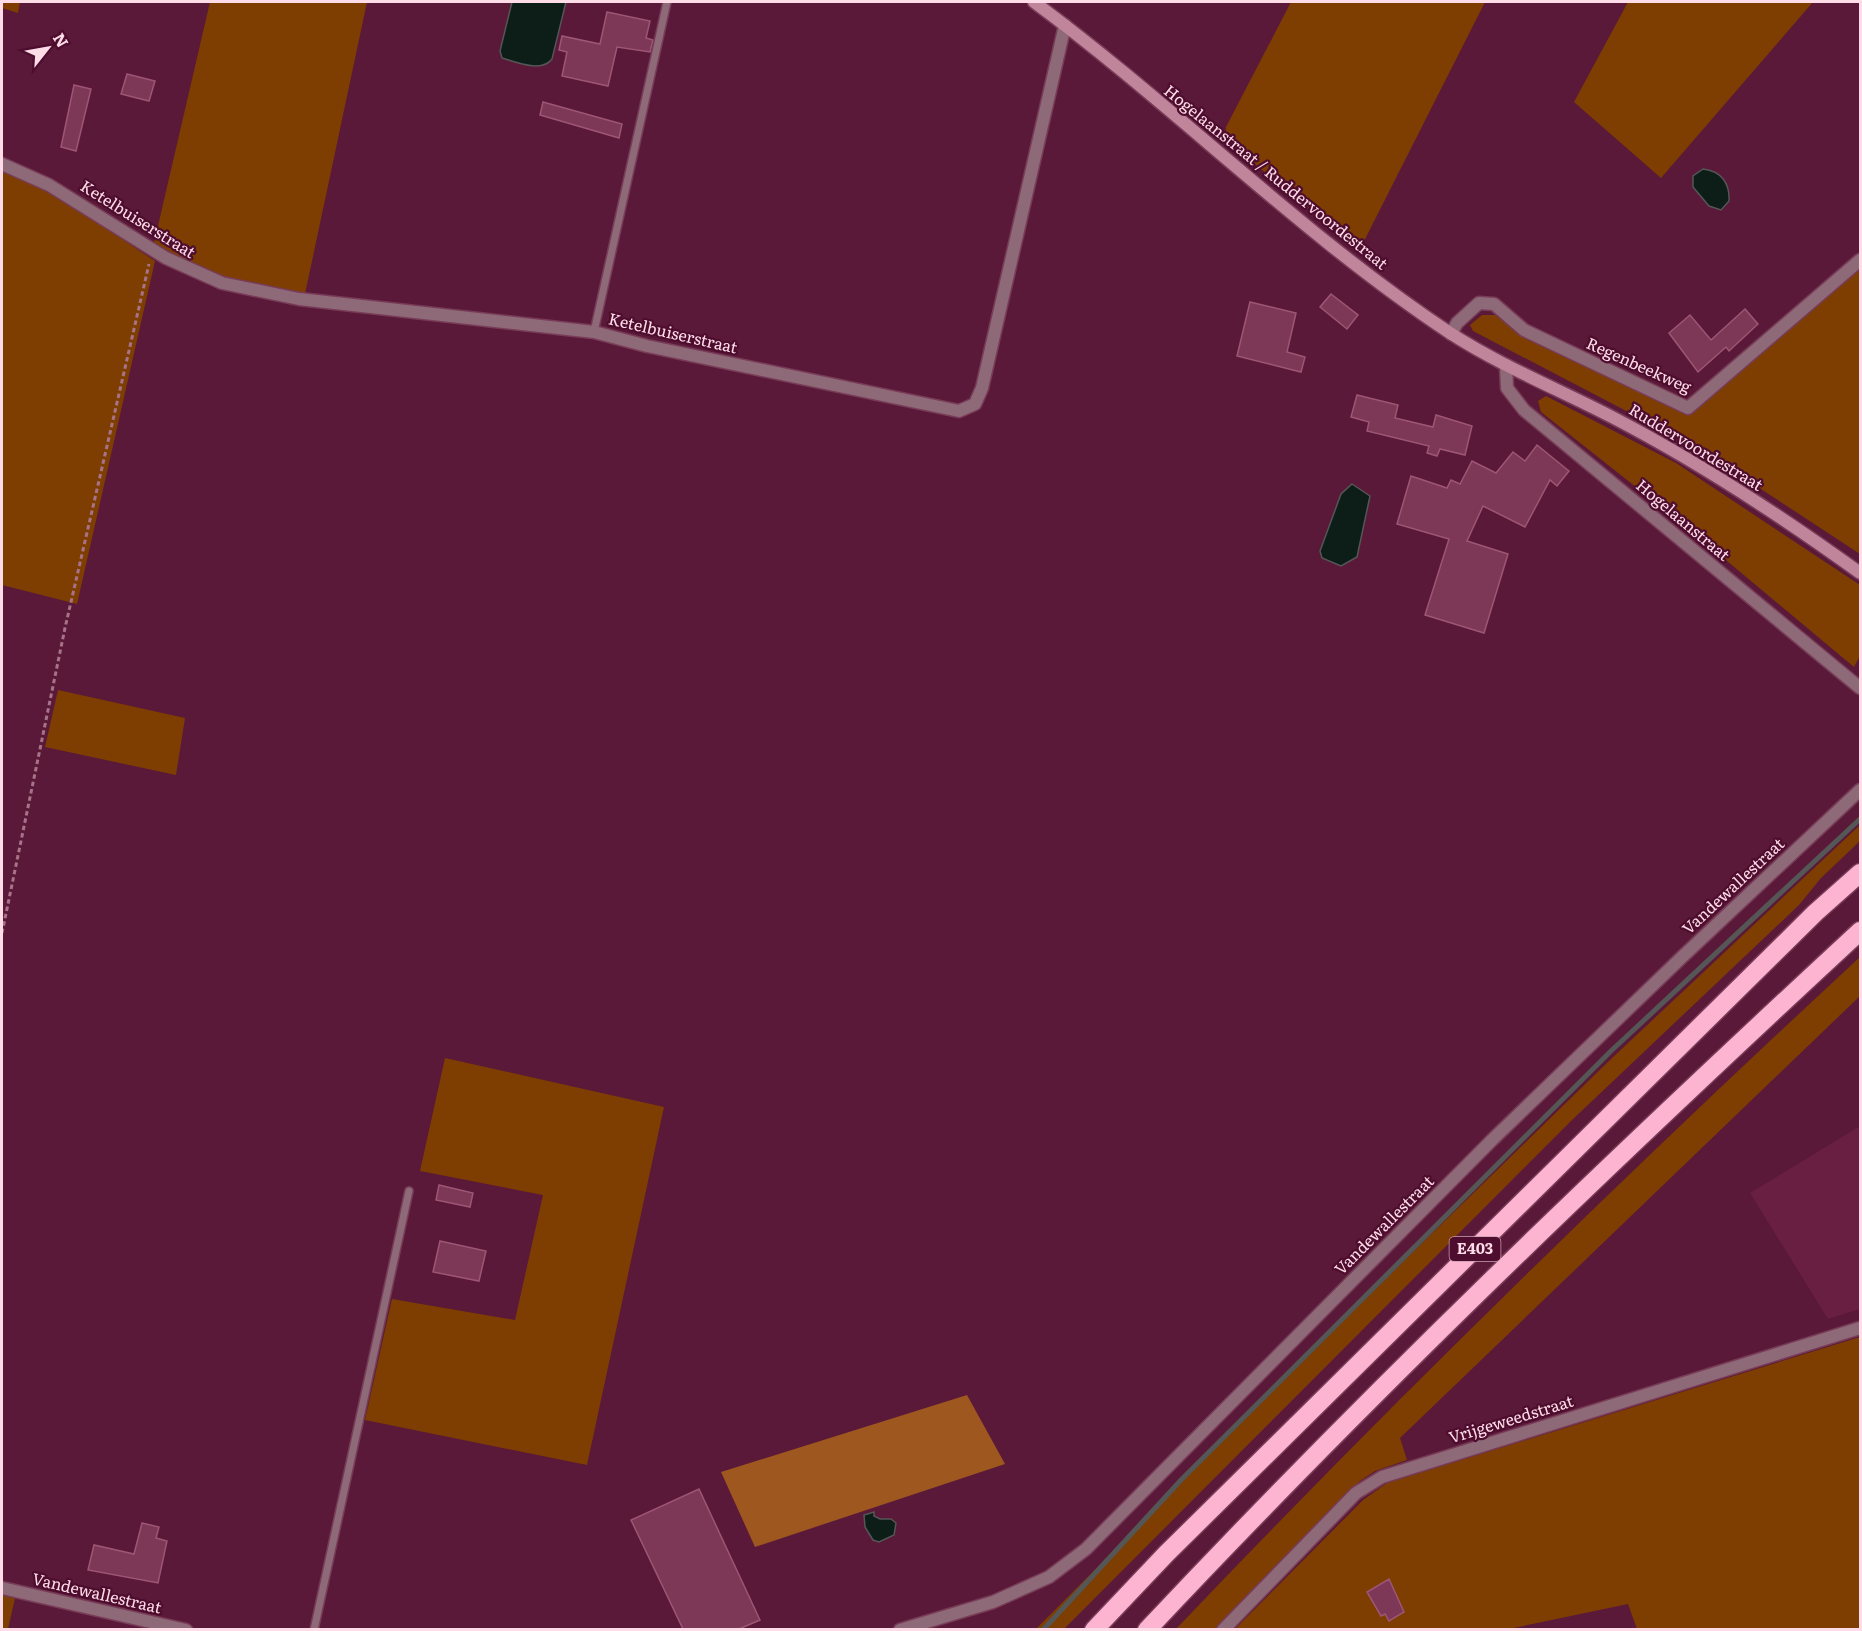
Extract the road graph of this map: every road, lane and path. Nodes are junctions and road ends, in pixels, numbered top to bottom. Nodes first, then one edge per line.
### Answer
1 (667, 2) edge
2 (1034, 2) edge
3 (1065, 25) junction
4 (2, 164) edge
5 (152, 249) junction
6 (1860, 260) edge
7 (594, 332) junction
8 (1451, 334) junction
9 (1506, 365) junction
10 (1860, 573) edge
11 (1860, 688) edge
12 (1860, 790) edge
13 (1860, 873) edge
14 (1860, 931) edge
15 (2, 933) edge
16 (409, 1191) dead end
17 (1860, 1328) edge
18 (2, 1588) edge
19 (186, 1629) edge
20 (314, 1629) edge
21 (900, 1629) edge
22 (1094, 1629) edge
23 (1147, 1629) edge
24 (1223, 1629) edge

1 - 7 lane
2 - 3 street, Hogelaanstraat / Ruddervoordestraat
3 - 7 street, Ketelbuiserstraat
3 - 8 street, Hogelaanstraat / Ruddervoordestraat
4 - 5 street, Ketelbuiserstraat
5 - 7 street, Ketelbuiserstraat
5 - 15 path
6 - 8 street, Regenbeekweg
8 - 9 street, Hogelaanstraat / Ruddervoordestraat
9 - 10 street, Ruddervoordestraat
9 - 11 street, Hogelaanstraat
12 - 21 street, Vandewallestraat
13 - 22 highway, E403
14 - 23 highway, E403
16 - 20 lane
17 - 24 street, Vrijgeweedstraat
18 - 19 street, Vandewallestraat

